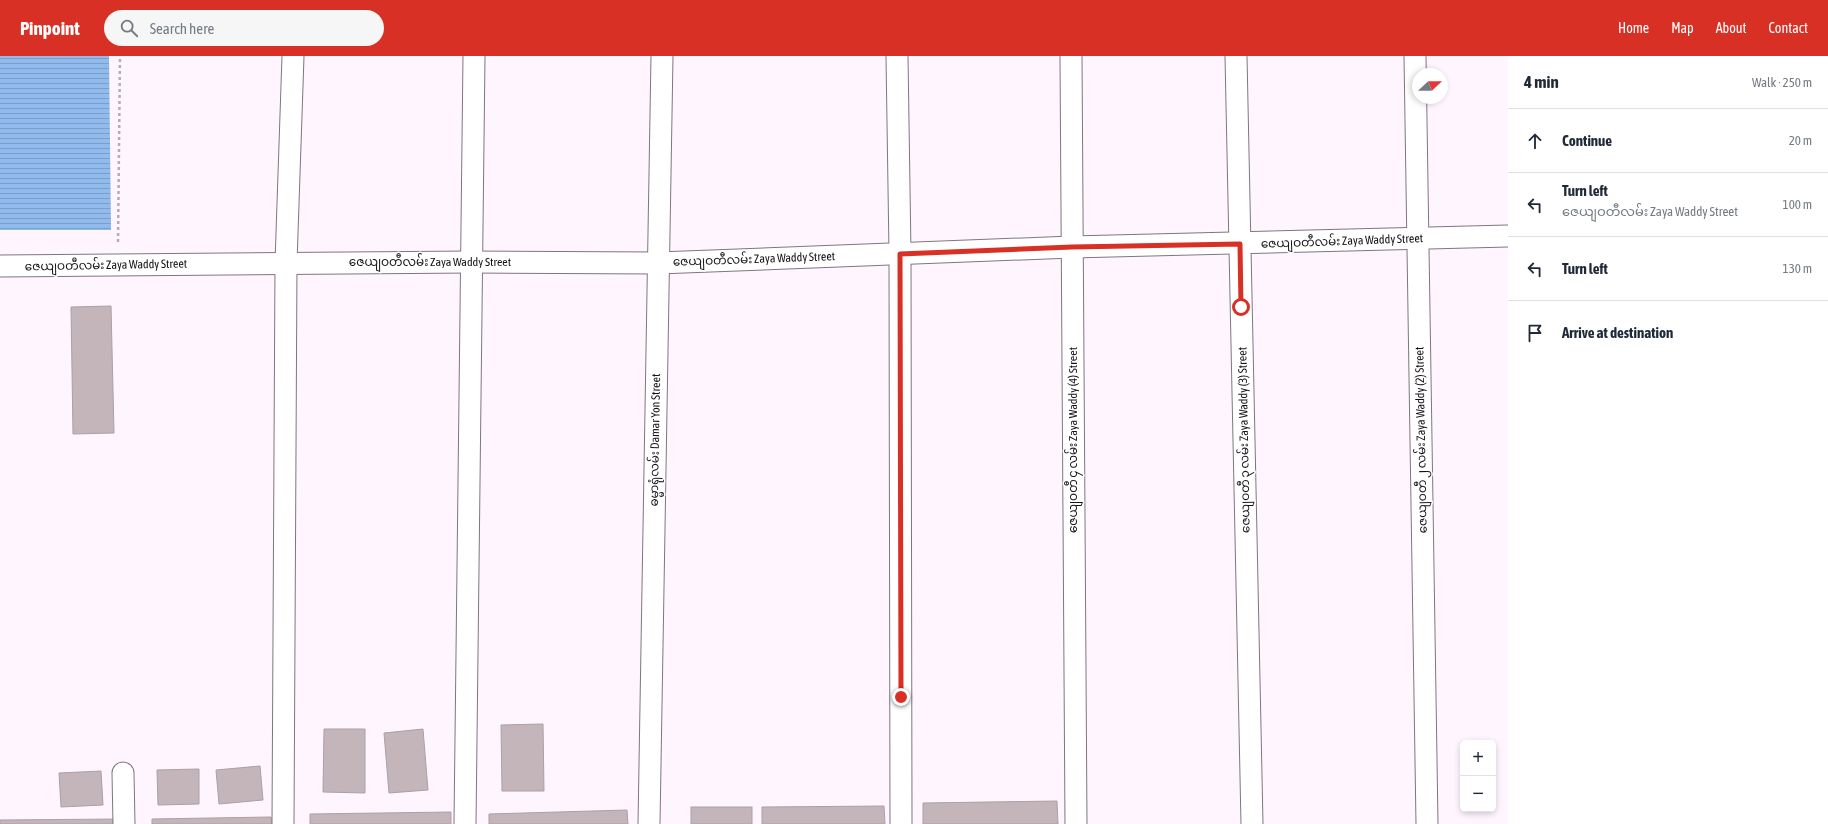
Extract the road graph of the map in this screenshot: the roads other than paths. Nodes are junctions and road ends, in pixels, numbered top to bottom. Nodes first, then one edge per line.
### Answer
1 (293, 56) edge
2 (474, 56) edge
3 (662, 56) edge
4 (897, 56) edge
5 (1071, 56) edge
6 (1236, 56) edge
7 (1415, 56) edge
8 (1508, 236) edge
9 (1417, 239) junction
10 (1240, 244) junction
11 (1072, 247) junction
12 (900, 254) junction
13 (471, 262) junction
14 (286, 263) junction
15 (658, 263) junction
16 (0, 266) edge
17 (123, 773) dead end
18 (124, 824) edge
19 (283, 824) edge
20 (465, 824) edge
21 (649, 824) edge
22 (901, 824) edge
23 (1076, 824) edge
24 (1252, 824) edge
25 (1427, 824) edge

1 - 14 street
2 - 13 street
3 - 15 street, ဓမ္မာရုံလမ်း Damar Yon Street
4 - 12 street
5 - 11 street, ဇေယျဝတီ ၄ လမ်း Zaya Waddy (4) Street
6 - 10 street, ဇေယျဝတီ ၃ လမ်း Zaya Waddy (3) Street
7 - 9 street, ဇေယျဝတီ ၂ လမ်း Zaya Waddy (2) Street
8 - 9 street, ဇေယျဝတီလမ်း Zaya Waddy Street
9 - 10 street, ဇေယျဝတီလမ်း Zaya Waddy Street
9 - 25 street, ဇေယျဝတီ ၂ လမ်း Zaya Waddy (2) Street
10 - 11 street, ဇေယျဝတီလမ်း Zaya Waddy Street
10 - 24 street, ဇေယျဝတီ ၃ လမ်း Zaya Waddy (3) Street
11 - 12 street, ဇေယျဝတီလမ်း Zaya Waddy Street
11 - 23 street, ဇေယျဝတီ ၄ လမ်း Zaya Waddy (4) Street
12 - 15 street, ဇေယျဝတီလမ်း Zaya Waddy Street
12 - 22 street
13 - 14 street, ဇေယျဝတီလမ်း Zaya Waddy Street
13 - 15 street, ဇေယျဝတီလမ်း Zaya Waddy Street
13 - 20 street
14 - 16 street, ဇေယျဝတီလမ်း Zaya Waddy Street
14 - 19 street
15 - 21 street, ဓမ္မာရုံလမ်း Damar Yon Street
17 - 18 street

